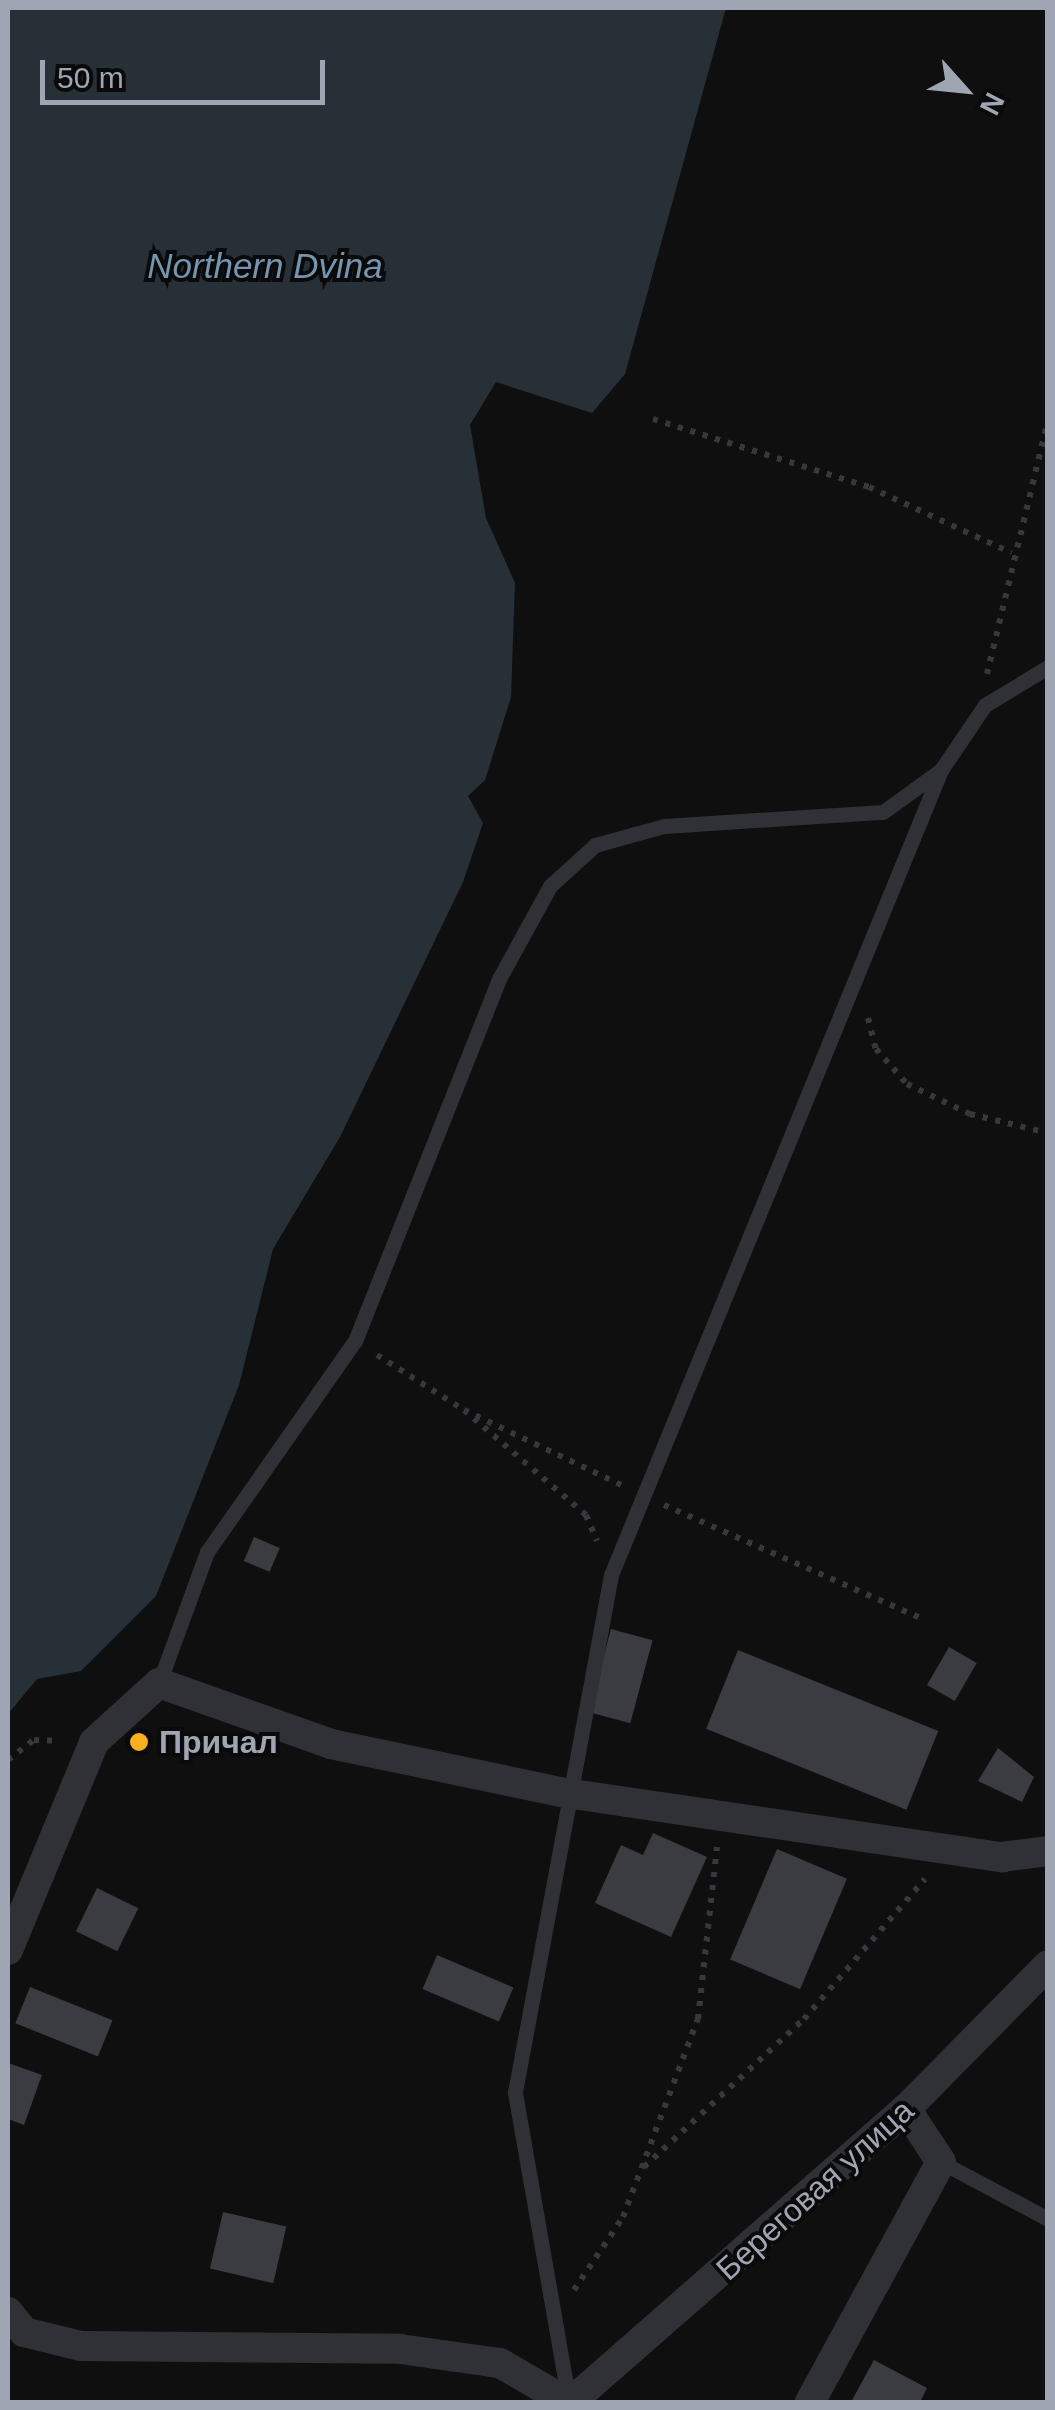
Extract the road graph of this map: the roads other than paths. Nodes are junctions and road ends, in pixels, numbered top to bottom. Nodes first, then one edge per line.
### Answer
1 (1048, 667) edge
2 (941, 770) junction
3 (159, 1683) junction
4 (566, 1793) junction
5 (1048, 1852) edge
6 (8, 1950) edge
7 (1048, 1965) edge
8 (906, 2109) junction
9 (940, 2162) junction
10 (1048, 2219) edge
11 (8, 2312) edge
12 (569, 2402) edge
13 (810, 2402) edge

1 - 2 lane
2 - 3 lane
2 - 4 lane
3 - 4 street
3 - 6 street
4 - 5 street
4 - 12 lane
7 - 8 street, Береговая улица
8 - 9 street
8 - 12 street, Береговая улица
9 - 10 lane
9 - 13 street
11 - 12 street

